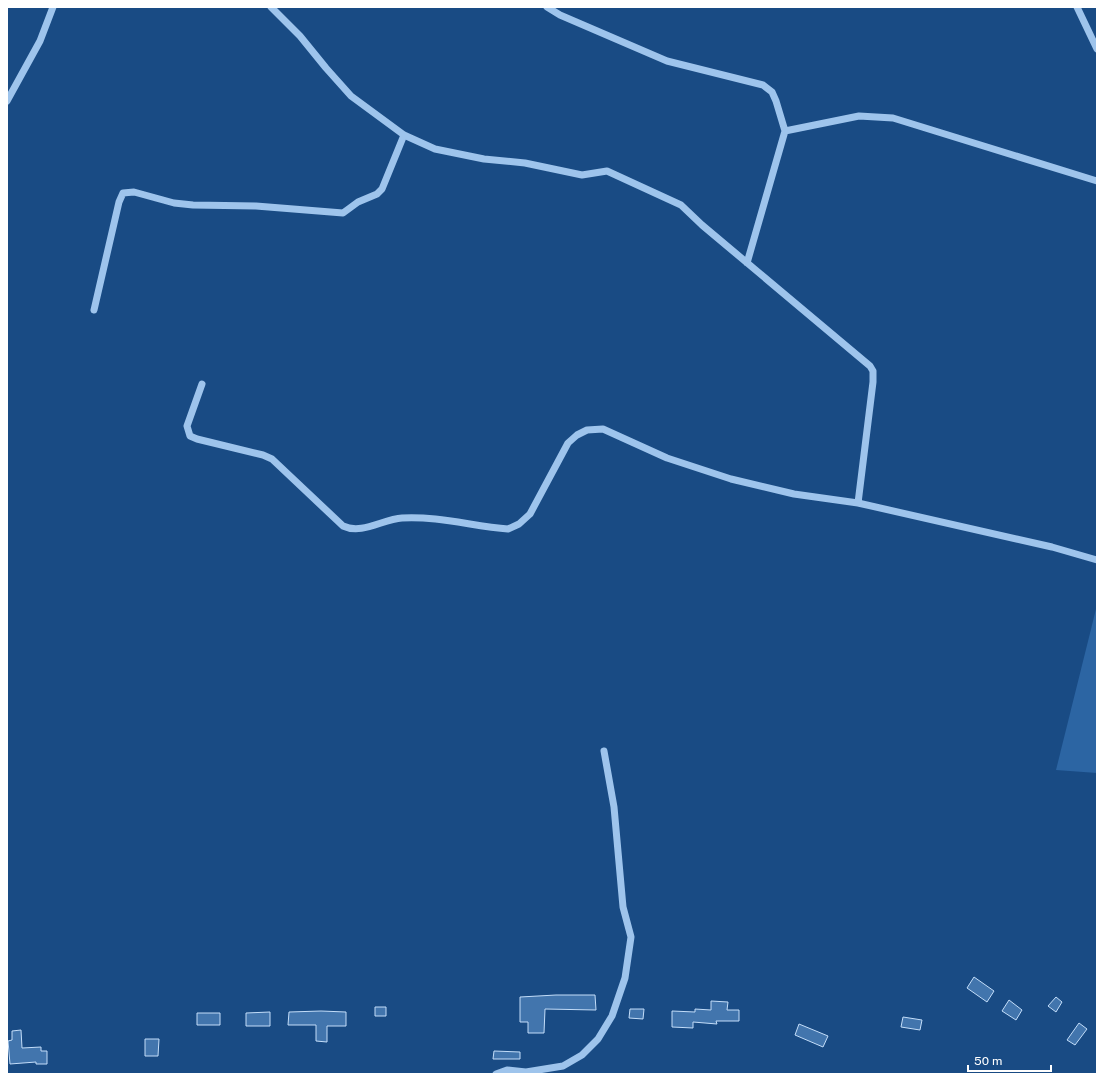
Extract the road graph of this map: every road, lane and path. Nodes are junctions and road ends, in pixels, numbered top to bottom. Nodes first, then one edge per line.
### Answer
1 (52, 7) edge
2 (271, 7) edge
3 (547, 7) edge
4 (1077, 7) edge
5 (1097, 49) edge
6 (7, 101) edge
7 (785, 131) junction
8 (404, 135) junction
9 (1097, 181) edge
10 (747, 263) junction
11 (94, 310) dead end
12 (202, 384) dead end
13 (858, 503) junction
14 (1097, 560) edge
15 (604, 751) dead end
16 (496, 1074) edge

1 - 6 street
2 - 8 street
3 - 7 street
4 - 5 street
7 - 9 street
7 - 10 street
8 - 10 street
8 - 11 street
10 - 13 street
12 - 13 street
13 - 14 street
15 - 16 street

